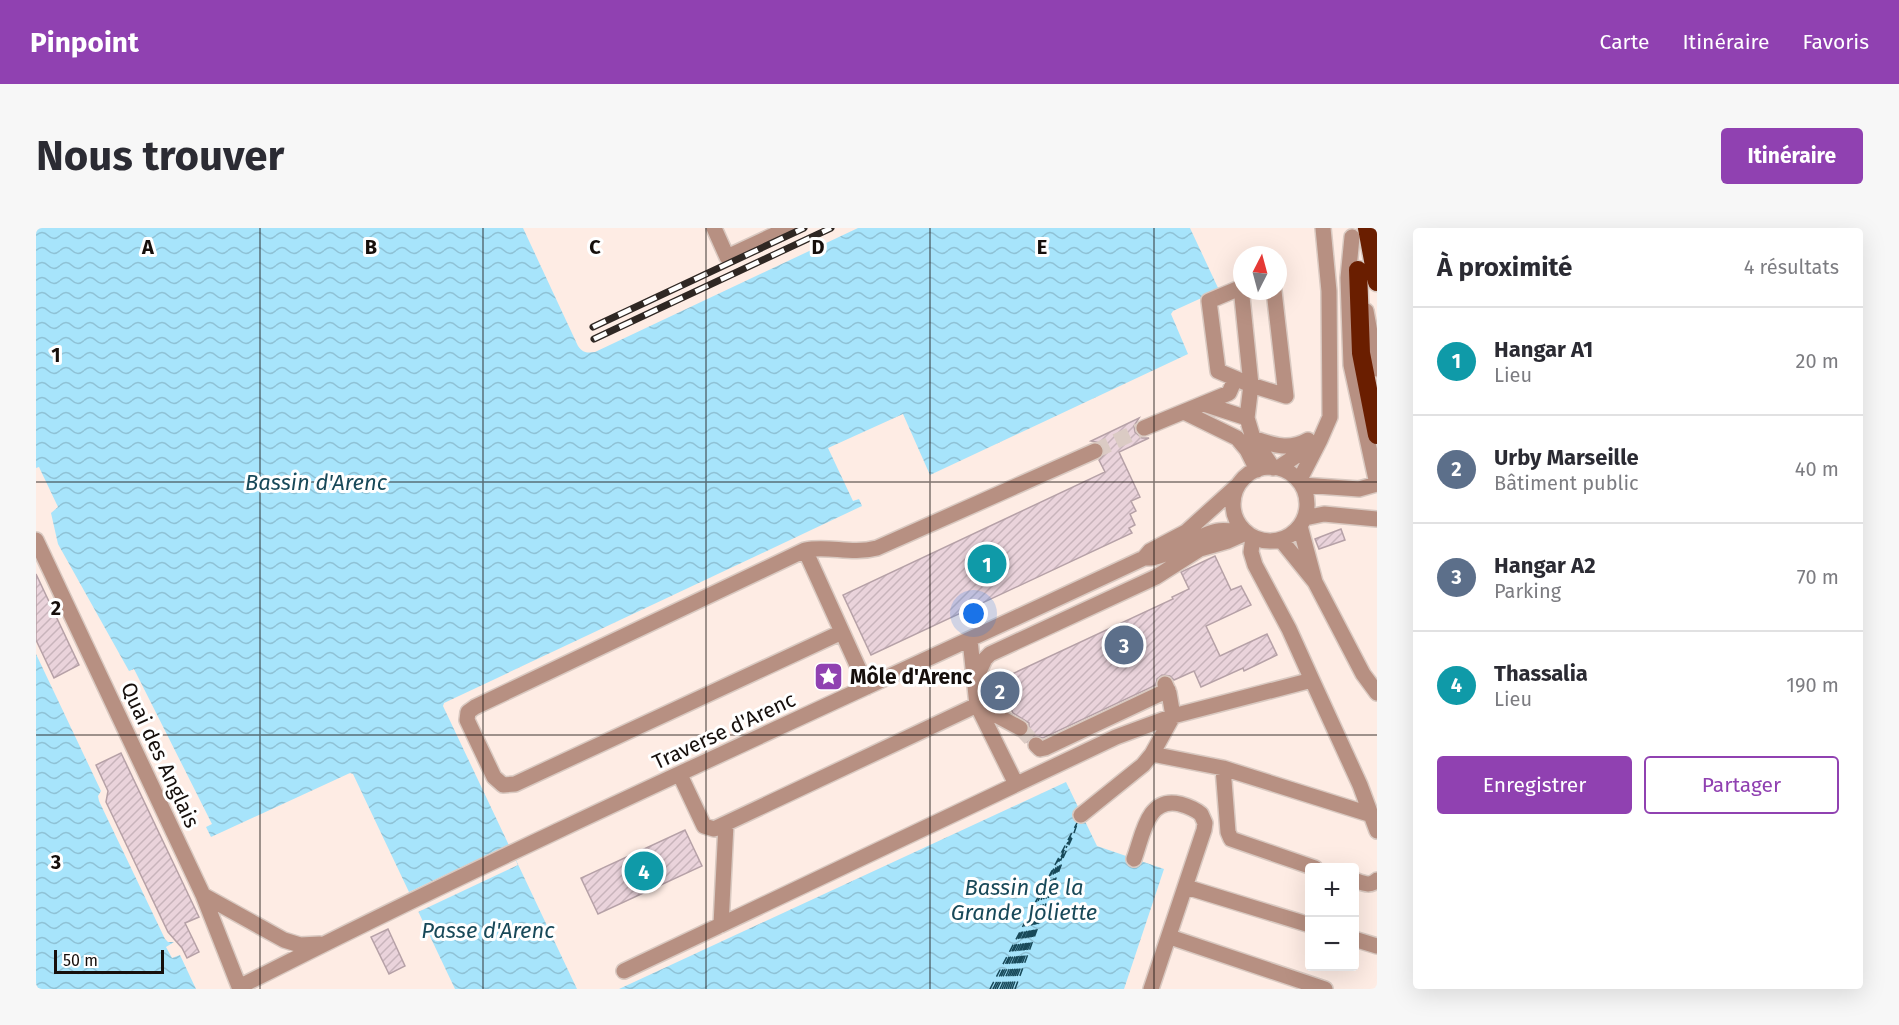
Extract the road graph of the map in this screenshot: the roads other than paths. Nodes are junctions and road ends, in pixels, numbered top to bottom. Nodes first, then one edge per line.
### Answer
1 (714, 228) edge
2 (789, 228) edge
3 (1323, 228) edge
4 (1365, 232) edge
5 (1358, 270) junction
6 (1377, 282) edge
7 (1233, 291) edge
8 (1243, 300) edge
9 (1275, 300) edge
10 (1377, 369) edge
11 (1235, 379) junction
12 (1251, 385) junction
13 (1204, 404) junction
14 (1184, 412) junction
15 (1246, 418) junction
16 (1144, 428) tunnel mouth
17 (1322, 434) junction
18 (1377, 435) edge
19 (1253, 438) junction
20 (1095, 451) tunnel mouth
21 (1275, 468) junction
22 (1257, 470) junction
23 (1240, 483) junction
24 (1300, 483) junction
25 (1377, 484) edge
26 (1377, 519) edge
27 (1303, 522) junction
28 (1249, 535) junction
29 (1179, 536) junction
30 (36, 540) edge
31 (1281, 540) junction
32 (805, 550) junction
33 (1166, 553) junction
34 (1144, 558) junction
35 (1315, 582) junction
36 (842, 632) junction
37 (970, 640) junction
38 (1312, 680) junction
39 (974, 682) junction
40 (867, 687) junction
41 (1376, 691) edge
42 (977, 705) junction
43 (1173, 716) junction
44 (1020, 728) tunnel mouth
45 (1036, 745) dead end
46 (1152, 754) junction
47 (1223, 768) junction
48 (680, 775) junction
49 (1016, 784) junction
50 (1081, 815) dead end
51 (1372, 815) junction
52 (726, 824) junction
53 (1377, 831) edge
54 (1134, 859) dead end
55 (1305, 864) edge
56 (1377, 880) edge
57 (1359, 882) edge
58 (1186, 887) junction
59 (202, 895) junction
60 (1305, 923) edge
61 (721, 925) junction
62 (1170, 937) junction
63 (1359, 941) edge
64 (322, 944) junction
65 (1377, 946) edge
66 (624, 971) dead end
67 (240, 988) edge
68 (1151, 989) edge
69 (1325, 989) edge

1 - 2 street
3 - 17 street
4 - 5 street
4 - 6 highway
4 - 25 street
5 - 10 street
5 - 18 highway
7 - 11 street
8 - 12 street
9 - 12 street
11 - 12 street
11 - 13 street
12 - 15 street
13 - 14 street
13 - 15 street
14 - 16 street
14 - 22 street
15 - 19 street
17 - 19 street
17 - 21 street
17 - 24 street
19 - 21 street
20 - 32 street
21 - 22 street
21 - 24 street
22 - 23 street
23 - 28 street
23 - 29 street, Traverse d'Arenc
24 - 25 street
24 - 27 street
26 - 27 street
27 - 31 street
27 - 35 street
28 - 31 street
28 - 33 street, Traverse d'Arenc
28 - 38 street
28 - 39 street
29 - 33 street
29 - 34 street, Traverse d'Arenc
30 - 59 street, Quai des Anglais
31 - 35 street
32 - 36 street
32 - 36 street
33 - 34 street, Traverse d'Arenc
34 - 37 street, Traverse d'Arenc
35 - 41 street
36 - 40 street
37 - 39 street
37 - 40 street, Traverse d'Arenc
38 - 43 street
38 - 51 street
39 - 42 street
40 - 48 street, Traverse d'Arenc
42 - 44 street
42 - 49 street
42 - 52 street
43 - 45 street
43 - 46 street
43 - 49 street
46 - 47 street
46 - 50 street
47 - 51 street
47 - 55 street
48 - 52 street
48 - 64 street, Traverse d'Arenc
49 - 61 street
51 - 53 street
52 - 61 street
54 - 58 street
56 - 57 street
58 - 60 street
58 - 62 street
59 - 64 street, Traverse d'Arenc
59 - 67 street, Quai des Anglais
61 - 66 street
62 - 68 street
62 - 69 street
63 - 65 street
64 - 67 street, Traverse d'Arenc

